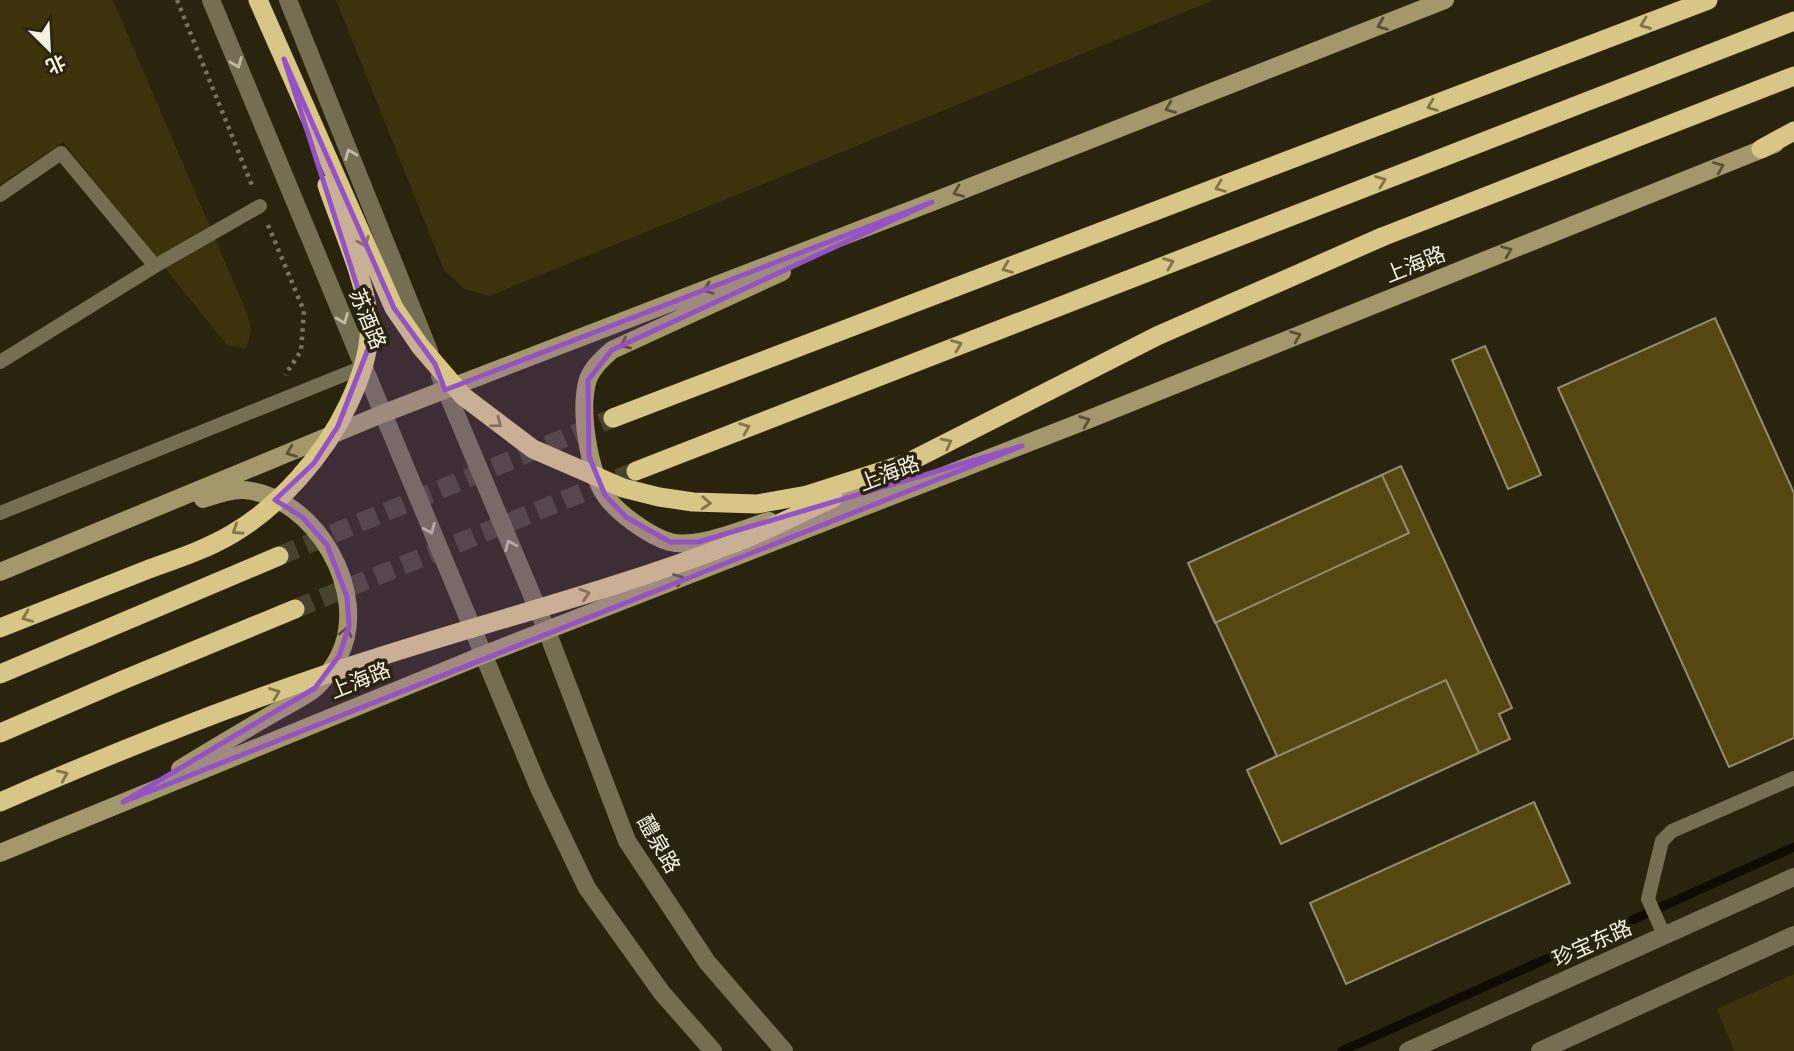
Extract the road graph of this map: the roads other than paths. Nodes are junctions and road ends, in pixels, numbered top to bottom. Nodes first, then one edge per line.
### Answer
1 (211, 0) edge
2 (258, 0) edge
3 (288, 0) edge
4 (1445, 0) edge
5 (1708, 0) edge
6 (1794, 21) edge
7 (284, 59) junction
8 (1794, 76) edge
9 (1794, 134) edge
10 (1761, 149) joint
11 (0, 195) edge
12 (932, 202) junction
13 (260, 206) road end
14 (155, 266) junction
15 (0, 362) edge
16 (363, 367) junction
17 (445, 390) junction
18 (382, 414) junction
19 (613, 418) tunnel mouth
20 (1022, 446) junction
21 (907, 463) junction
22 (636, 471) tunnel mouth
23 (0, 513) edge
24 (279, 556) tunnel mouth
25 (4, 570) edge
26 (295, 609) tunnel mouth
27 (0, 628) edge
28 (547, 631) junction
29 (483, 655) junction
30 (0, 674) edge
31 (0, 733) edge
32 (1794, 778) edge
33 (0, 802) edge
34 (123, 802) junction
35 (0, 853) edge
36 (1794, 877) edge
37 (1664, 935) junction
38 (1794, 935) edge
39 (713, 1051) edge
40 (784, 1051) edge
41 (1408, 1051) edge
42 (1540, 1051) edge

1 -> 16 street, 苏酒路
2 - 7 highway, bridge
17 -> 3 street
4 -> 12 main road
5 -> 19 highway
22 -> 6 highway
7 -> 21 highway, bridge
7 -> 27 highway, bridge
21 -> 8 highway, bridge
9 - 10 highway
20 -> 10 main road, 上海路
11 - 14 lane
12 -> 17 main road
12 -> 20 main road
13 - 14 lane
14 - 15 lane
16 - 18 street, 苏酒路
16 - 23 lane
17 - 18 main road
28 -> 17 street
18 -> 25 main road
18 -> 29 street, 苏酒路
28 -> 20 main road, 上海路
33 -> 21 highway, bridge
24 - 30 highway
34 -> 25 main road
26 - 31 highway
28 - 29 main road, 上海路
28 - 40 street, 醴泉路
29 - 34 main road, 上海路
29 - 39 street
32 - 37 lane
34 - 35 main road, 上海路
36 - 37 street, 珍宝东路
37 - 41 street, 珍宝东路
38 - 42 street

